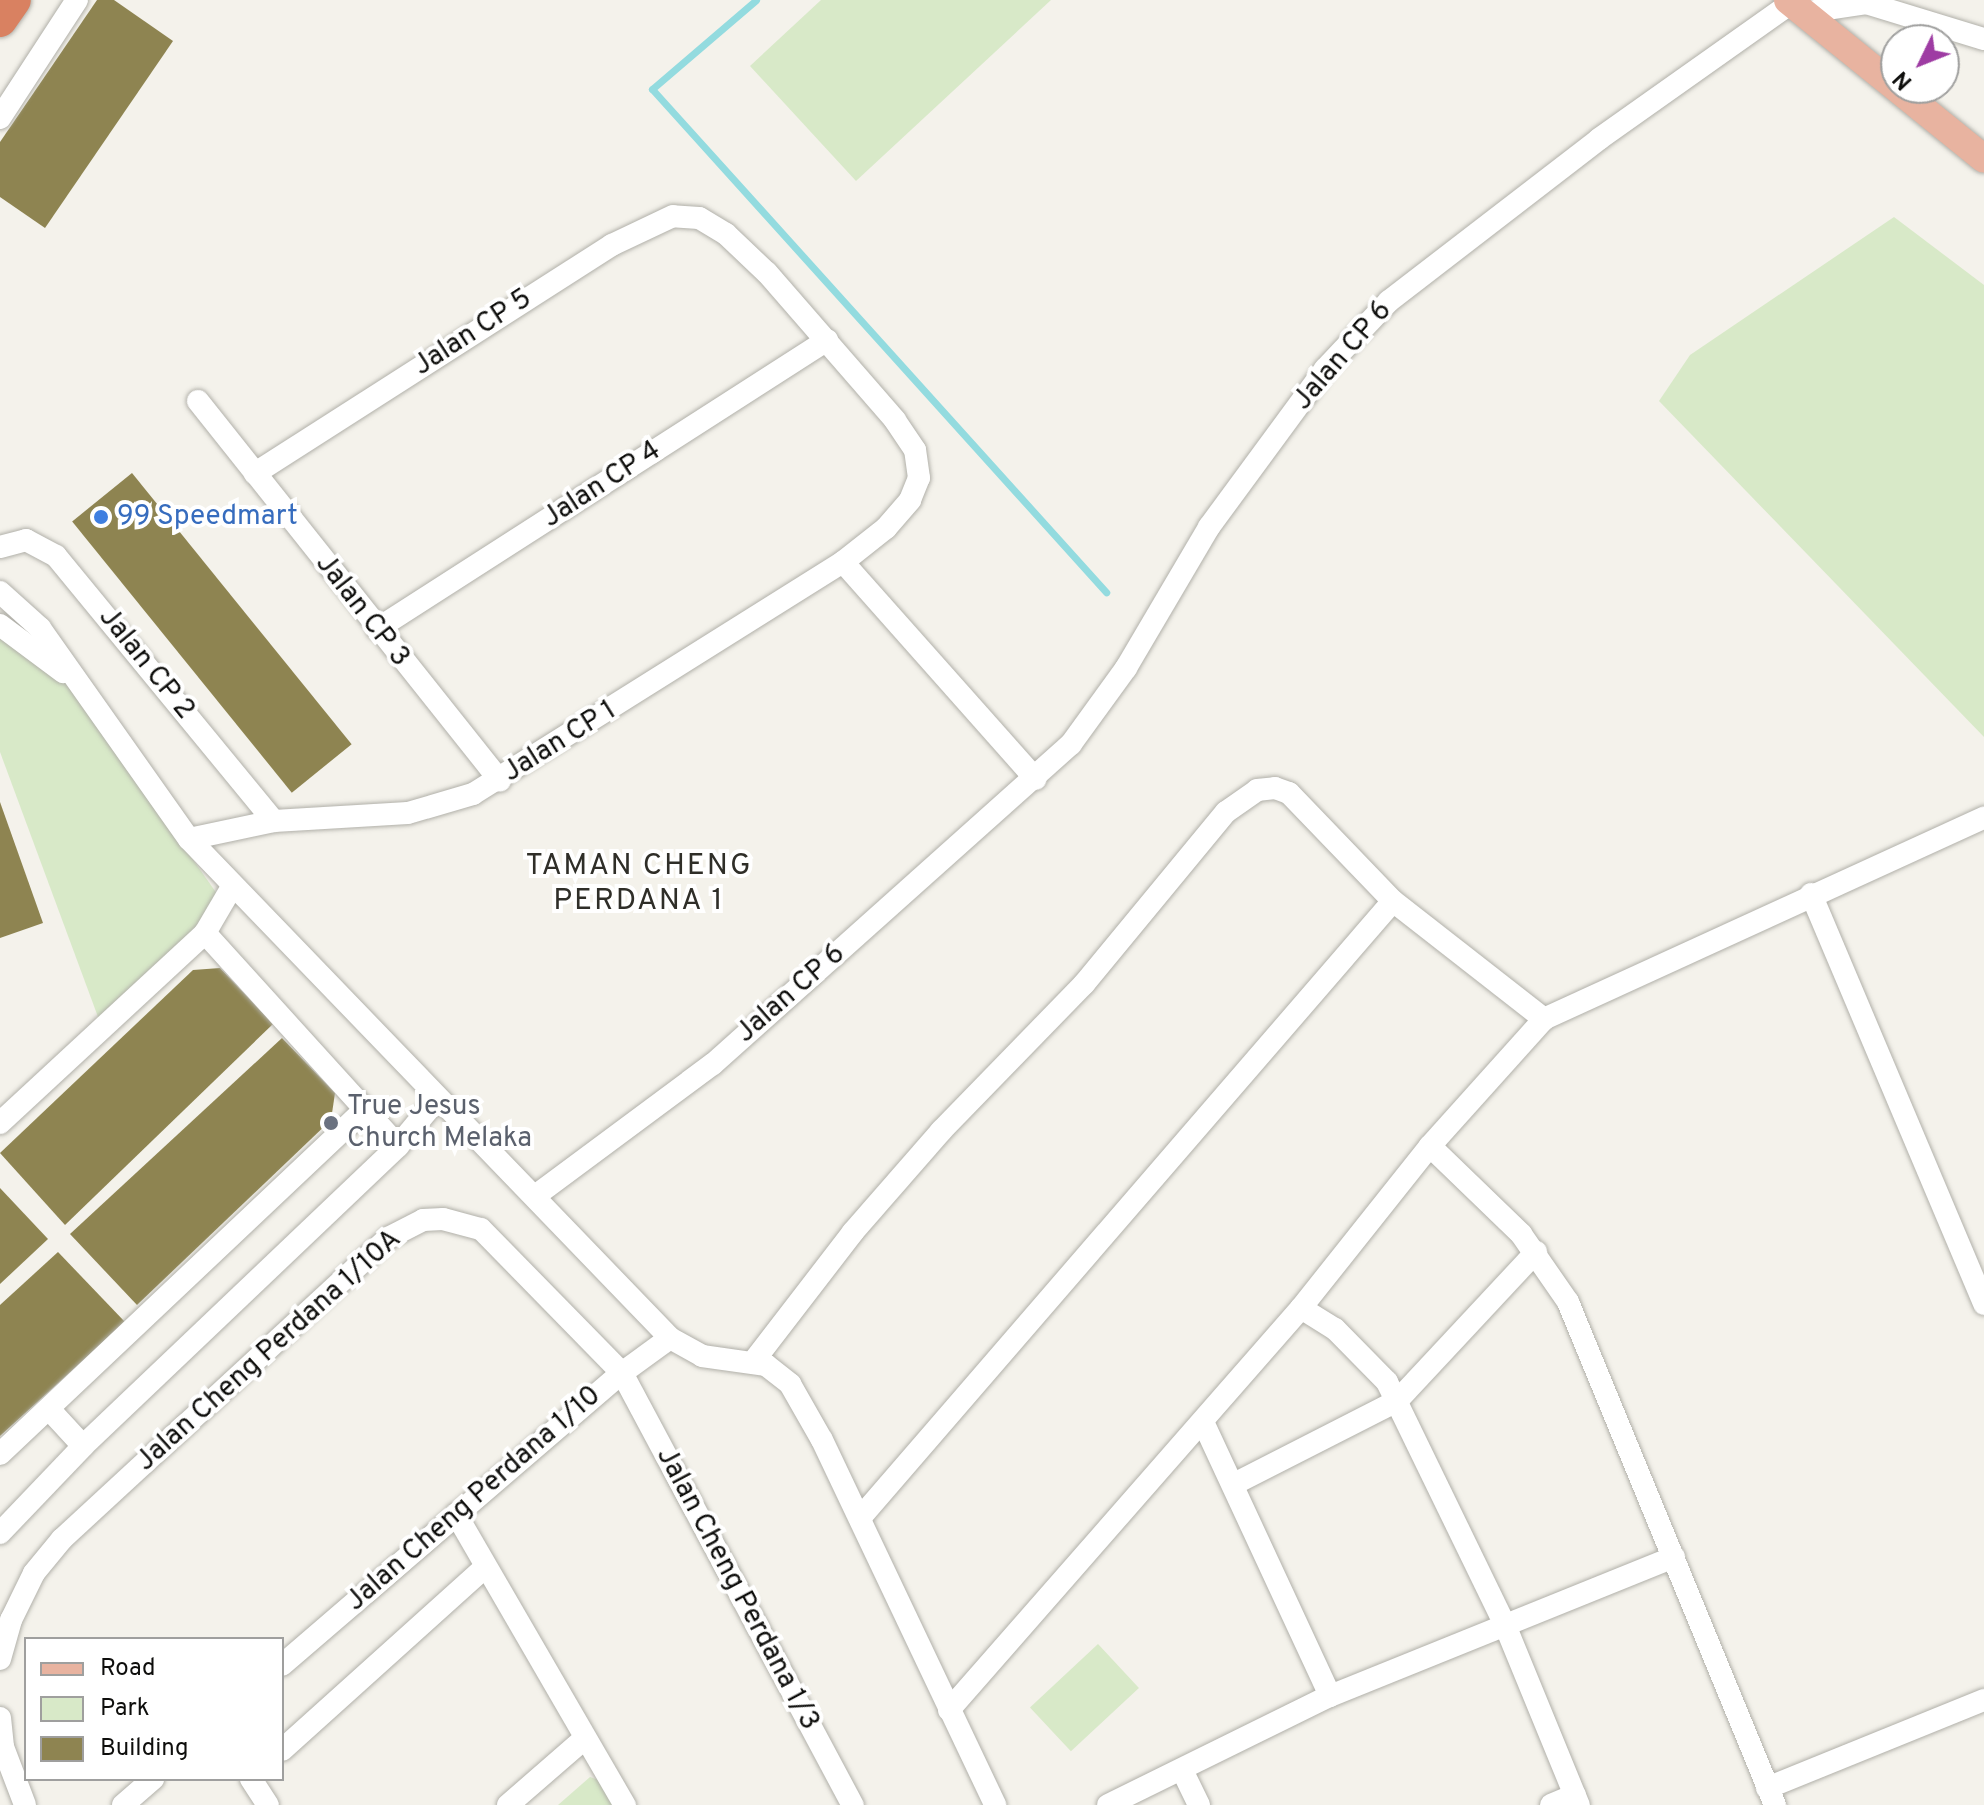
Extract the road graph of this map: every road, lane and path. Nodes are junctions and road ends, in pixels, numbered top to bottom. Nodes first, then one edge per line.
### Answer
1 (14, 0) edge
2 (77, 0) edge
3 (1793, 5) edge
4 (0, 20) edge
5 (1984, 39) edge
6 (0, 118) edge
7 (1984, 159) edge
8 (699, 218) joint
9 (827, 340) junction
10 (198, 401) dead end
11 (255, 473) junction
12 (0, 547) edge
13 (843, 562) junction
14 (0, 592) edge
15 (0, 625) edge
16 (377, 629) junction
17 (80, 684) junction
18 (1036, 779) junction
19 (500, 780) junction
20 (1984, 818) edge
21 (274, 821) junction
22 (189, 839) junction
23 (232, 887) junction
24 (1811, 894) junction
25 (1393, 901) junction
26 (205, 933) junction
27 (1544, 1019) junction
28 (437, 1099) junction
29 (364, 1110) junction
30 (0, 1123) edge
31 (398, 1146) junction
32 (1430, 1146) junction
33 (535, 1196) junction
34 (1536, 1252) junction
35 (1984, 1304) edge
36 (1301, 1308) junction
37 (670, 1338) junction
38 (753, 1362) junction
39 (622, 1373) junction
40 (1397, 1401) junction
41 (49, 1409) junction
42 (1203, 1422) junction
43 (83, 1446) junction
44 (0, 1454) edge
45 (1234, 1484) junction
46 (456, 1514) junction
47 (860, 1518) junction
48 (0, 1533) edge
49 (1674, 1557) junction
50 (483, 1569) junction
51 (1505, 1625) junction
52 (0, 1659) edge
53 (284, 1663) edge
54 (1330, 1696) junction
55 (1984, 1700) edge
56 (949, 1710) junction
57 (0, 1718) edge
58 (585, 1738) junction
59 (284, 1748) edge
60 (1182, 1770) junction
61 (151, 1781) edge
62 (252, 1781) edge
63 (1771, 1797) edge
64 (1577, 1800) edge
65 (25, 1805) edge
66 (123, 1805) edge
67 (268, 1805) edge
68 (508, 1805) edge
69 (625, 1805) edge
70 (853, 1805) edge
71 (995, 1805) edge
72 (1108, 1805) edge
73 (1199, 1805) edge
74 (1551, 1805) edge

1 - 4 highway
2 - 6 street
3 - 5 street
3 - 7 main road
3 - 18 street, Jalan CP 6
8 - 9 street, Jalan CP 1
8 - 11 street, Jalan CP 5
9 - 13 street, Jalan CP 1
9 - 16 street, Jalan CP 4
10 - 11 street, Jalan CP 3
11 - 16 street, Jalan CP 3
12 - 21 street, Jalan CP 2
13 - 18 street
13 - 19 street, Jalan CP 1
14 - 17 street
15 - 17 street
16 - 19 street, Jalan CP 3
17 - 22 street
18 - 33 street, Jalan CP 6
19 - 21 street, Jalan CP 1
20 - 24 street
21 - 22 street, Jalan CP 1
22 - 23 street
23 - 26 street
23 - 28 street
24 - 27 street
24 - 35 street
25 - 27 street
25 - 38 street
25 - 47 street
26 - 29 street
26 - 30 street
27 - 32 street
28 - 31 street
28 - 33 street
29 - 31 street
29 - 41 street
31 - 43 street
32 - 34 street
32 - 36 street
33 - 37 street
34 - 40 street
34 - 49 street
36 - 40 street
36 - 42 street
37 - 38 street
37 - 39 street, Jalan Cheng Perdana 1/10
38 - 47 street
39 - 46 street, Jalan Cheng Perdana 1/10
39 - 52 street, Jalan Cheng Perdana 1/10A
39 - 70 street, Jalan Cheng Perdana 1/3
40 - 45 street
40 - 51 street
41 - 43 street
41 - 44 street
42 - 45 street
42 - 56 street
43 - 48 street
45 - 54 street
46 - 50 street
46 - 53 street, Jalan Cheng Perdana 1/10
47 - 56 street
49 - 51 street
49 - 63 street
50 - 58 street
50 - 59 street
51 - 54 street
51 - 64 street
54 - 60 street
55 - 63 street
56 - 71 street
57 - 65 street
58 - 68 street
58 - 69 street
60 - 72 street
60 - 73 street
61 - 66 street
62 - 67 street
64 - 74 street

